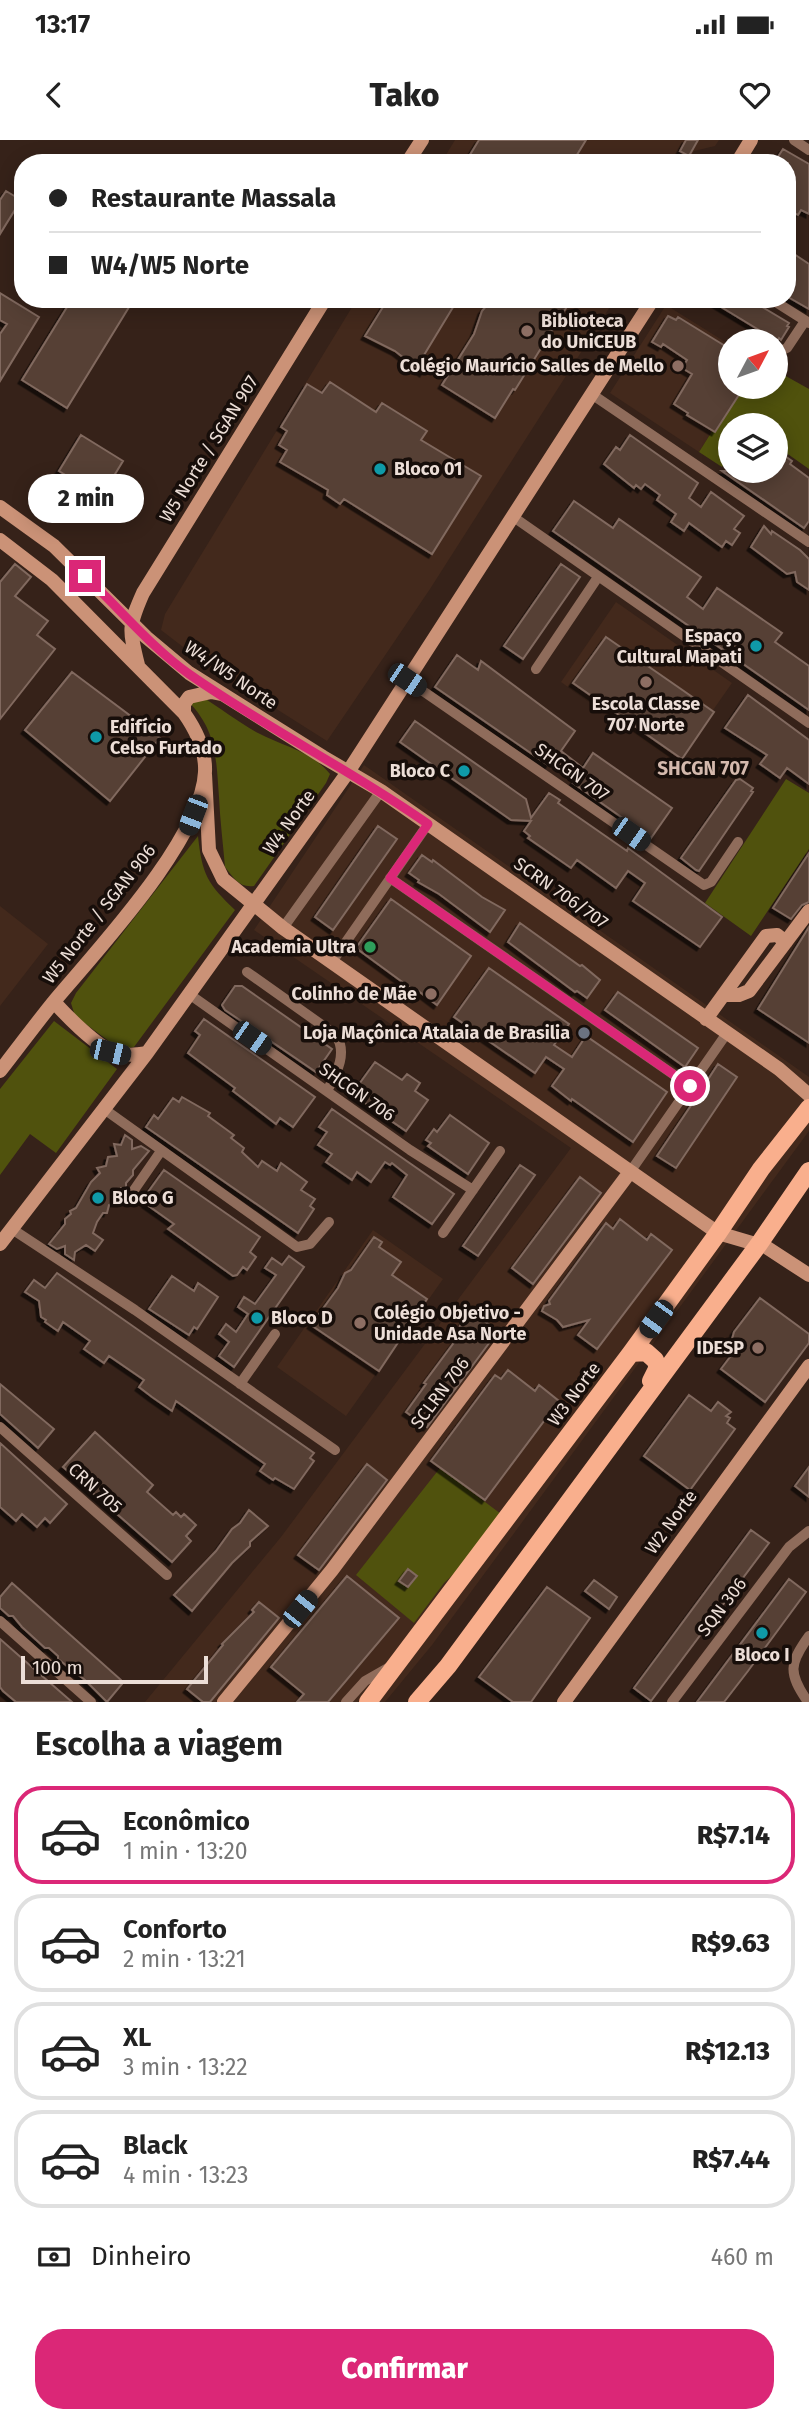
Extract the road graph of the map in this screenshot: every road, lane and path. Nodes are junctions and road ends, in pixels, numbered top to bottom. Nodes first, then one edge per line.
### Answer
1 (794, 140) edge
2 (809, 150) edge
3 (318, 308) edge
4 (647, 308) edge
5 (785, 308) edge
6 (807, 322) edge
7 (788, 347) edge
8 (593, 395) junction
9 (0, 507) edge
10 (512, 516) junction
11 (0, 540) edge
12 (809, 542) edge
13 (598, 577) junction
14 (131, 621) junction
15 (138, 667) junction
16 (536, 669) dead end
17 (407, 680) junction
18 (222, 694) junction
19 (184, 713) junction
20 (809, 723) edge
21 (348, 772) junction
22 (205, 774) junction
23 (381, 791) junction
24 (428, 824) junction
25 (738, 842) dead end
26 (390, 878) junction
27 (253, 904) junction
28 (809, 911) edge
29 (283, 928) junction
30 (332, 962) junction
31 (247, 972) dead end
32 (189, 995) junction
33 (54, 1002) junction
34 (706, 1019) junction
35 (727, 1033) junction
36 (147, 1053) junction
37 (0, 1071) edge
38 (690, 1086) junction
39 (327, 1091) junction
40 (809, 1095) edge
41 (809, 1108) edge
42 (104, 1109) junction
43 (160, 1151) junction
44 (500, 1151) dead end
45 (809, 1171) edge
46 (630, 1172) junction
47 (473, 1191) junction
48 (132, 1193) dead end
49 (329, 1222) dead end
50 (12, 1229) junction
51 (443, 1233) dead end
52 (718, 1233) junction
53 (0, 1244) edge
54 (759, 1244) junction
55 (809, 1275) edge
56 (275, 1334) dead end
57 (631, 1353) junction
58 (809, 1366) edge
59 (240, 1384) junction
60 (636, 1409) junction
61 (0, 1427) edge
62 (335, 1450) dead end
63 (807, 1537) edge
64 (167, 1575) dead end
65 (0, 1622) edge
66 (809, 1636) edge
67 (402, 1661) junction
68 (91, 1702) edge
69 (224, 1702) edge
70 (346, 1702) edge
71 (368, 1702) edge
72 (417, 1702) edge
73 (564, 1702) edge
74 (671, 1702) edge
75 (808, 1702) edge

1 - 2 street
3 - 14 main road, W5 Norte / SGAN 907
4 - 8 main road, W4 Norte
5 - 6 street
6 - 7 street
8 - 10 main road, W4 Norte
8 - 12 street
9 - 14 main road, W4/W5 Norte
10 - 13 street
10 - 17 main road, W4 Norte
11 - 15 main road
13 - 16 street
13 - 20 street
14 - 15 main road
14 - 18 main road, W4/W5 Norte
15 - 19 main road, W5 Norte / SGAN 906
17 - 21 main road, W4 Norte
17 - 25 street, SHCGN 707
18 - 19 main road
18 - 21 main road, W4/W5 Norte
19 - 22 main road, W5 Norte / SGAN 906
21 - 23 main road, W4/W5 Norte
21 - 27 main road, W4 Norte
22 - 27 main road
22 - 33 main road, W5 Norte / SGAN 906
23 - 24 main road, W4/W5 Norte
23 - 29 street
24 - 26 street
24 - 34 main road, SCRN 706/707
26 - 30 street
26 - 38 street
27 - 29 main road
27 - 32 main road, W4 Norte
28 - 34 main road
29 - 30 main road
30 - 46 main road
31 - 39 street
32 - 36 main road, W4 Norte
32 - 39 street, SHCGN 706
33 - 36 main road
33 - 37 main road, W5 Norte / SGAN 906
34 - 35 main road, SCRN 706/707
35 - 38 street
35 - 40 main road, SCRN 706/707
36 - 42 main road, W4 Norte
38 - 46 street
39 - 47 street, SHCGN 706
41 - 52 main road, W3 Norte
42 - 43 street
42 - 50 main road, W4 Norte
43 - 48 street
43 - 49 street
44 - 47 street
45 - 54 main road
46 - 52 main road
46 - 69 main road, SCLRN 706
47 - 51 street
50 - 53 main road, W4 Norte
50 - 59 street
52 - 54 main road
52 - 57 main road, W3 Norte
54 - 55 main road
54 - 60 main road
56 - 59 street
57 - 60 main road
57 - 67 main road, W3 Norte
58 - 73 main road, W2 Norte
59 - 62 street
60 - 72 main road
61 - 64 street, CRN 705
63 - 74 street, SQN 306
65 - 68 street
66 - 75 street
67 - 70 street
67 - 71 main road, W3 Norte

